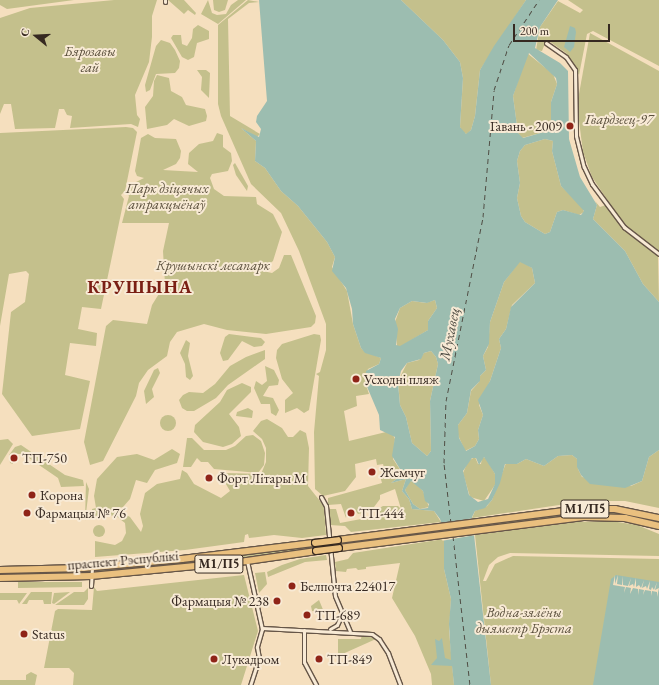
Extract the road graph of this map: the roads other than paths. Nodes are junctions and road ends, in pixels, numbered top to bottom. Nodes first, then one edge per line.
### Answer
1 (546, 43) dead end
2 (659, 254) edge
3 (321, 497) dead end
4 (659, 518) edge
5 (659, 526) edge
6 (247, 561) junction
7 (92, 567) junction
8 (0, 570) edge
9 (92, 576) junction
10 (0, 578) edge
11 (91, 586) dead end
12 (342, 614) junction
13 (262, 628) junction
14 (304, 630) junction
15 (325, 630) junction
16 (350, 631) junction
17 (250, 685) edge
18 (316, 685) edge
19 (400, 685) edge

1 - 2 street
3 - 12 street
4 - 7 highway, праспект Рэспублікі / М1/П5, bridge
5 - 6 highway, праспект Рэспублікі / М1/П5, bridge
6 - 9 highway, праспект Рэспублікі / М1/П5
6 - 13 street
7 - 8 highway, праспект Рэспублікі / М1/П5
7 - 9 street
9 - 10 highway, праспект Рэспублікі / М1/П5
9 - 11 street
12 - 15 street
12 - 16 street
13 - 14 street
13 - 17 street
14 - 15 street
14 - 18 street
15 - 16 street
16 - 19 street

